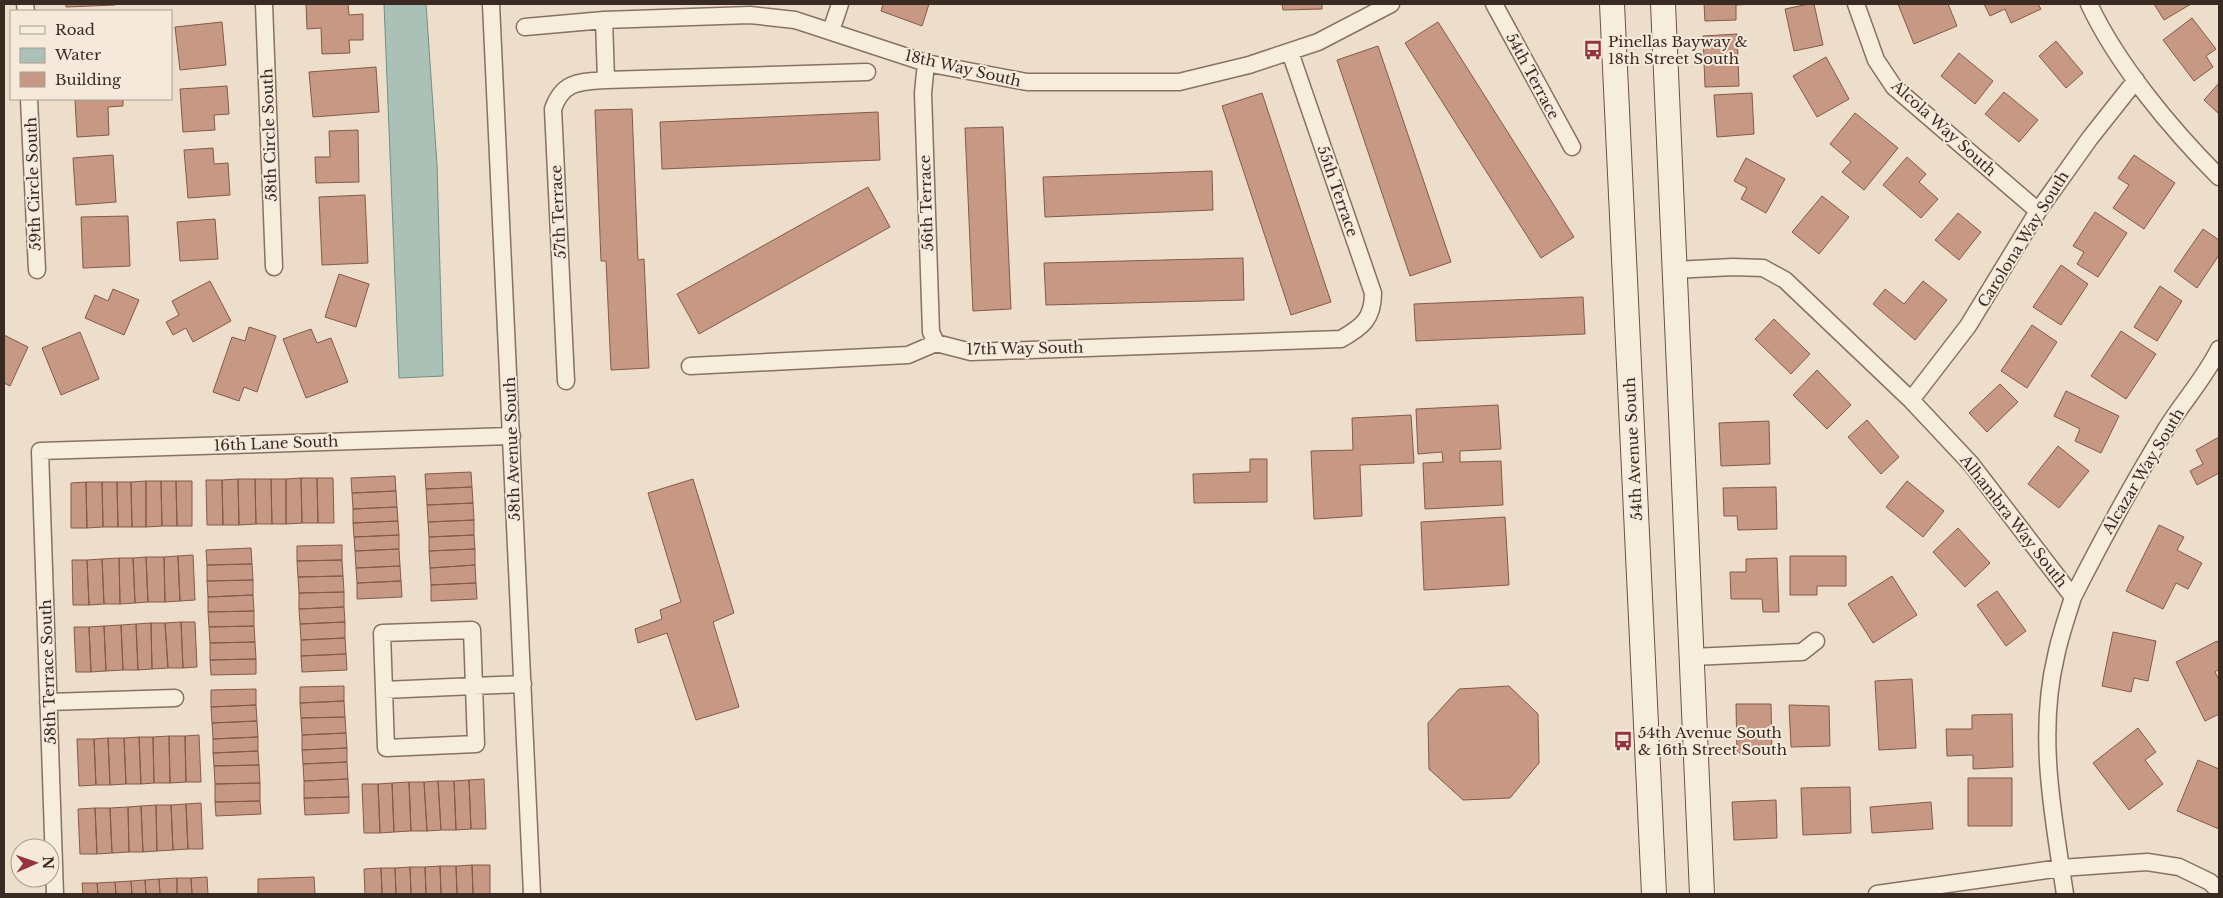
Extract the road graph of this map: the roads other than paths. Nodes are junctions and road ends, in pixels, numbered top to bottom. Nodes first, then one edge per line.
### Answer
1 (264, 4) edge
2 (491, 4) edge
3 (840, 4) edge
4 (1494, 4) edge
5 (1612, 4) edge
6 (1663, 4) edge
7 (1856, 4) edge
8 (2090, 4) edge
9 (1387, 5) edge
10 (604, 20) junction
11 (525, 26) dead end
12 (831, 30) junction
13 (1290, 52) junction
14 (926, 63) junction
15 (867, 72) dead end
16 (606, 80) junction
17 (2136, 80) junction
18 (29, 100) edge
19 (1572, 147) dead end
20 (2219, 177) edge
21 (2038, 211) junction
22 (274, 266) dead end
23 (37, 270) dead end
24 (1674, 270) junction
25 (1360, 328) joint
26 (936, 342) junction
27 (2217, 361) edge
28 (690, 366) dead end
29 (566, 381) dead end
30 (1911, 400) junction
31 (512, 436) junction
32 (40, 451) joint
33 (2073, 597) junction
34 (1816, 641) dead end
35 (1692, 657) junction
36 (523, 684) junction
37 (474, 686) junction
38 (384, 690) junction
39 (175, 698) dead end
40 (48, 702) junction
41 (2061, 868) junction
42 (2219, 891) edge
43 (55, 894) edge
44 (532, 894) edge
45 (1654, 894) edge
46 (1702, 894) edge
47 (1877, 894) edge
48 (2065, 894) edge

1 - 22 street, 58th Circle South
2 - 31 street, 58th Avenue South
3 - 12 street
4 - 19 street, 54th Terrace
5 - 45 main road, 54th Avenue South
6 - 24 main road
7 - 21 street, Alcola Way South
8 - 17 street
9 - 13 street, 18th Way South
10 - 11 street, 18th Way South
10 - 12 street, 18th Way South
10 - 16 street
12 - 14 street, 18th Way South
13 - 14 street, 18th Way South
13 - 25 street, 55th Terrace
14 - 26 street, 56th Terrace
15 - 16 street, 57th Terrace
16 - 29 street, 57th Terrace
17 - 20 street
17 - 21 street, Carolona Way South
18 - 23 street, 59th Circle South
21 - 30 street, Carolona Way South
24 - 30 street, Alhambra Way South
24 - 35 main road
25 - 26 street, 17th Way South
26 - 28 street
27 - 33 street, Alcazar Way South
30 - 33 street, Alhambra Way South
31 - 32 street, 16th Lane South
31 - 36 street, 58th Avenue South
32 - 40 street, 58th Terrace South
33 - 41 street, Alhambra Way South
34 - 35 street
35 - 46 main road
36 - 37 street
36 - 44 street, 58th Avenue South
37 - 38 street
37 - 38 street
37 - 38 street
39 - 40 street
40 - 43 street, 58th Terrace South
41 - 42 street
41 - 47 street
41 - 48 street

